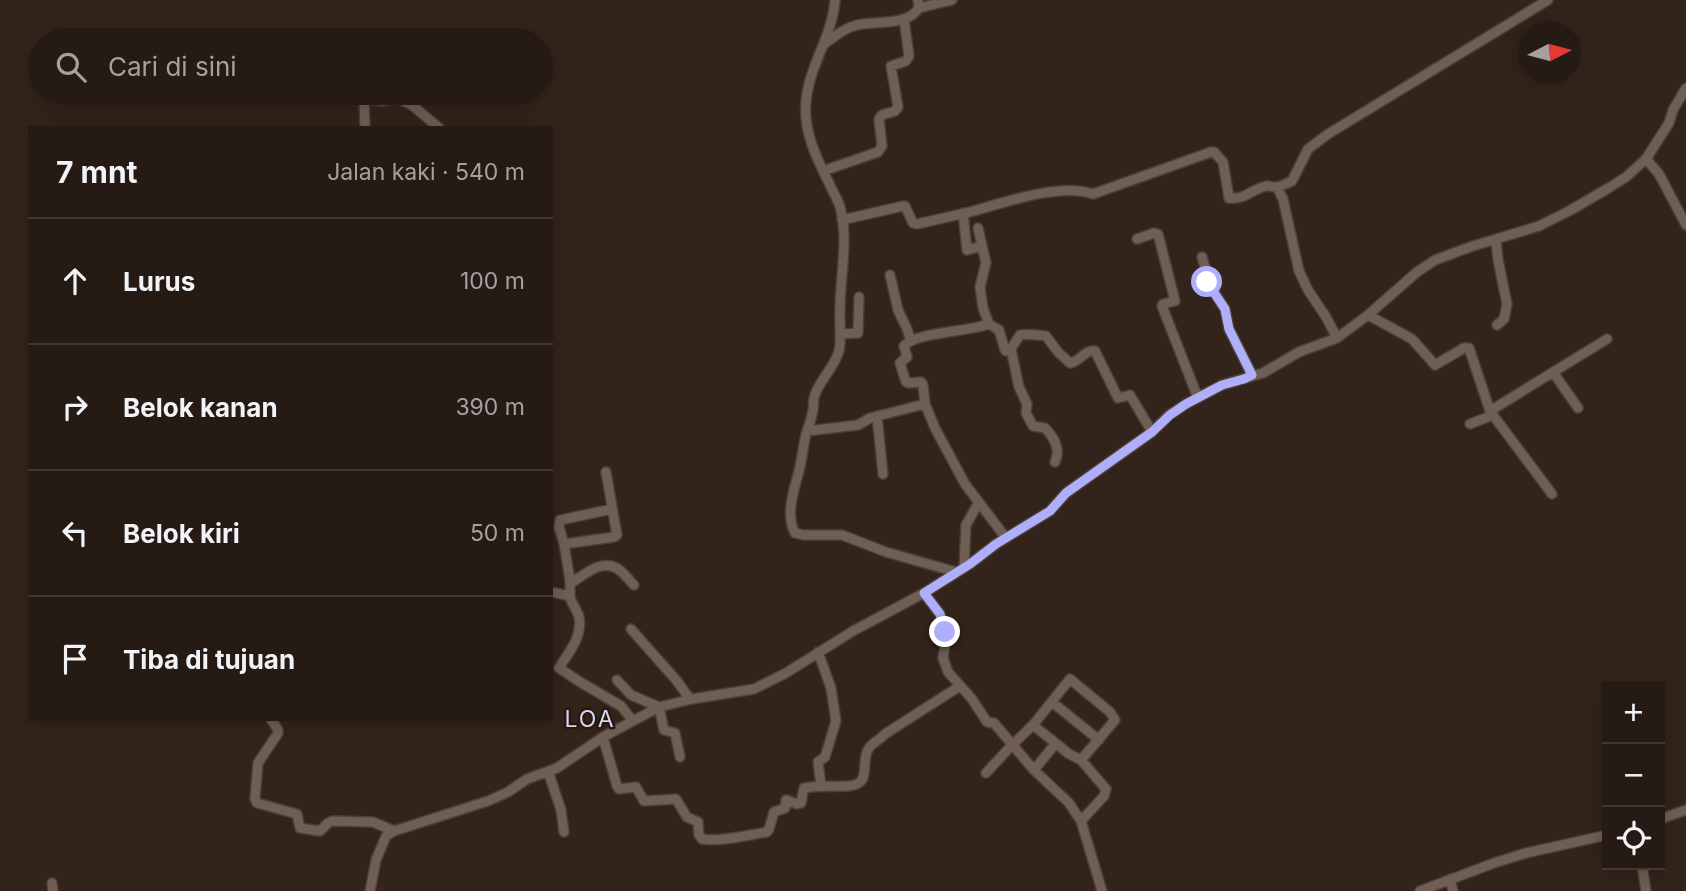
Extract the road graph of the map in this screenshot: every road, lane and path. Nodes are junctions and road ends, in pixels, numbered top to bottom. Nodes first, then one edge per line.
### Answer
1 (835, 0) edge
2 (952, 0) edge
3 (1548, 0) edge
4 (939, 1) edge
5 (918, 4) edge
6 (904, 19) junction
7 (822, 46) junction
8 (1686, 88) edge
9 (364, 105) edge
10 (412, 105) edge
11 (365, 126) edge
12 (437, 126) edge
13 (1646, 159) junction
14 (823, 171) junction
15 (1277, 187) junction
16 (963, 213) junction
17 (842, 220) junction
18 (1686, 225) edge
19 (978, 228) dead end
20 (1137, 239) dead end
21 (1496, 240) junction
22 (982, 246) junction
23 (1202, 257) dead end
24 (890, 275) dead end
25 (859, 297) dead end
26 (1368, 315) junction
27 (989, 324) junction
28 (1497, 324) dead end
29 (840, 334) junction
30 (1336, 338) junction
31 (1607, 338) dead end
32 (911, 341) junction
33 (1011, 349) junction
34 (1553, 372) junction
35 (1252, 375) junction
36 (1198, 398) junction
37 (925, 404) junction
38 (1578, 408) dead end
39 (1492, 413) junction
40 (877, 416) junction
41 (1470, 424) dead end
42 (807, 431) junction
43 (1152, 432) junction
44 (1055, 462) dead end
45 (606, 472) dead end
46 (883, 474) dead end
47 (1552, 494) dead end
48 (979, 502) junction
49 (612, 509) junction
50 (1006, 538) junction
51 (564, 544) junction
52 (960, 570) junction
53 (571, 583) junction
54 (634, 585) dead end
55 (553, 592) edge
56 (924, 593) junction
57 (570, 596) junction
58 (631, 629) dead end
59 (818, 652) junction
60 (617, 680) dead end
61 (960, 686) junction
62 (692, 699) junction
63 (1052, 702) junction
64 (659, 707) junction
65 (272, 721) edge
66 (633, 721) junction
67 (1033, 725) junction
68 (603, 737) junction
69 (1099, 740) junction
70 (1055, 744) junction
71 (1012, 745) junction
72 (680, 757) dead end
73 (1081, 760) junction
74 (1034, 770) junction
75 (548, 771) junction
76 (986, 773) dead end
77 (821, 786) junction
78 (1686, 810) edge
79 (1665, 816) edge
80 (1081, 821) junction
81 (394, 831) junction
82 (564, 832) dead end
83 (1602, 836) edge
84 (1643, 870) edge
85 (1450, 879) junction
86 (370, 891) edge
87 (1102, 891) edge
88 (1420, 891) edge
89 (1453, 891) edge
90 (1646, 891) edge

1 - 7 street
2 - 4 street
3 - 15 street
4 - 5 street
5 - 6 street
6 - 7 street
6 - 14 street
7 - 14 street
8 - 13 street
9 - 11 street
10 - 12 street
13 - 18 street
13 - 21 street
14 - 17 street
15 - 16 street
15 - 30 street
16 - 17 street
16 - 22 street
17 - 29 street
19 - 22 street
20 - 36 street
21 - 26 street
21 - 28 street
22 - 27 street
23 - 35 street
24 - 32 street
25 - 29 street
26 - 30 street
26 - 39 street
27 - 32 street
27 - 33 street
29 - 42 street
30 - 35 street
31 - 34 street
32 - 37 street
33 - 43 street
33 - 44 street
34 - 38 street
34 - 39 street
35 - 36 street
36 - 43 street
37 - 40 street
37 - 48 street
39 - 41 street
39 - 47 street
40 - 42 street
40 - 46 street
42 - 52 street
43 - 50 street
45 - 49 street
48 - 50 street
48 - 52 street
49 - 51 street
49 - 51 street
50 - 52 street
51 - 53 street
52 - 56 street
53 - 54 street
53 - 57 street
55 - 57 street
56 - 59 street
56 - 61 street
57 - 66 street
58 - 62 street
59 - 62 street
59 - 77 street
60 - 64 street
61 - 71 street
61 - 77 street
62 - 64 street
63 - 67 street
63 - 69 street
63 - 69 street
64 - 66 street
64 - 72 street
65 - 81 street
66 - 68 street
67 - 70 street
67 - 71 street
68 - 75 street
68 - 77 street
69 - 73 street
70 - 73 street
70 - 74 street
71 - 74 street
71 - 76 street
73 - 80 street
74 - 80 street
75 - 81 street
75 - 82 street
78 - 79 street
80 - 87 street
81 - 86 street
83 - 85 street
84 - 90 street
85 - 88 street
85 - 89 street

